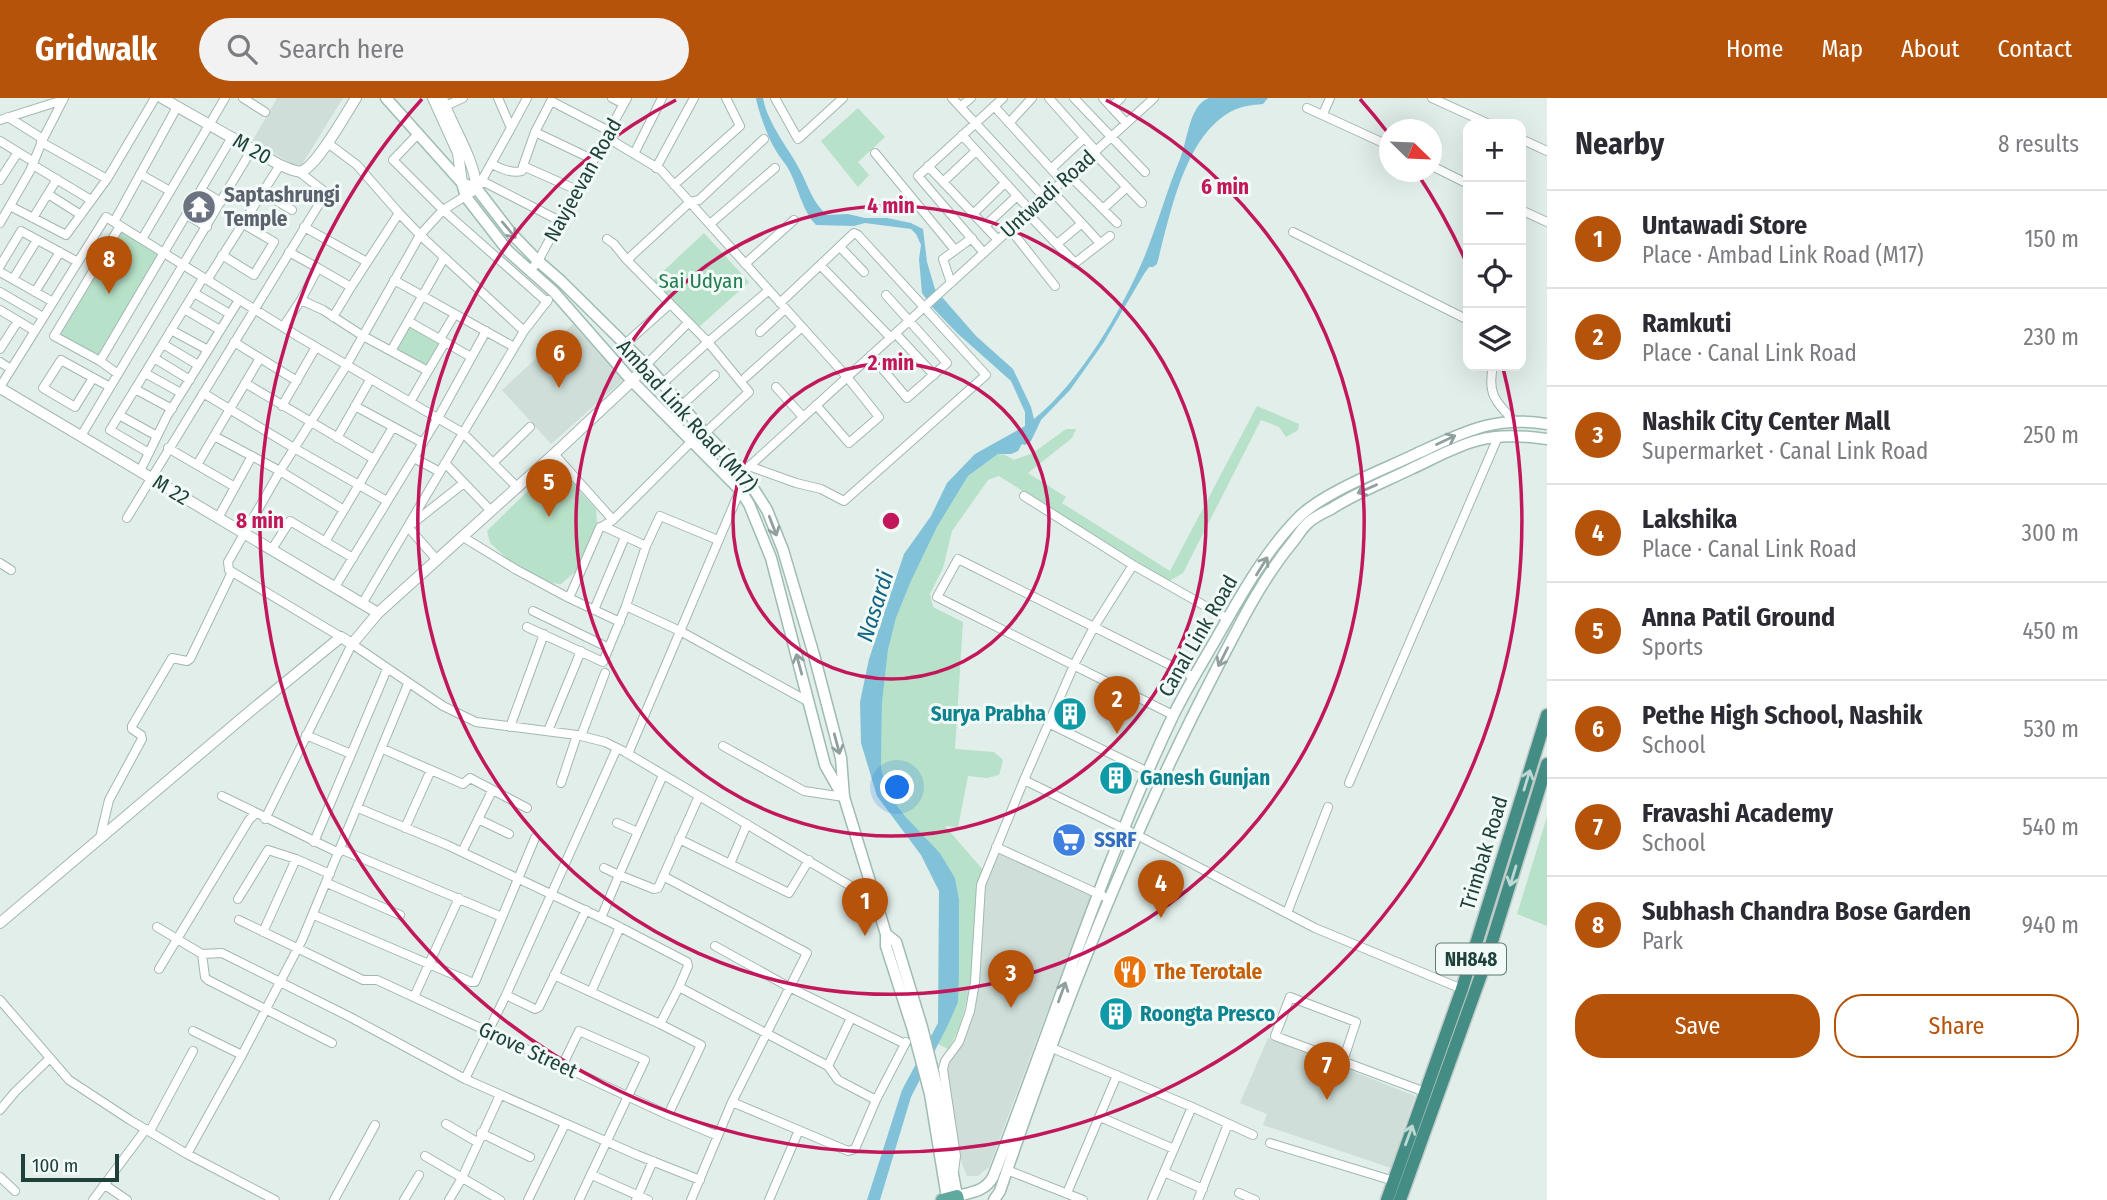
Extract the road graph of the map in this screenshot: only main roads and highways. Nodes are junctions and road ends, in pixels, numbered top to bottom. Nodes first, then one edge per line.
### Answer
1 (386, 98) edge
2 (462, 183) junction
3 (1547, 424) edge
4 (1547, 439) edge
5 (1547, 715) edge
6 (1547, 764) edge
7 (844, 797) junction
8 (1103, 896) junction
9 (914, 1035) junction
10 (997, 1197) edge
11 (950, 1199) edge
12 (1387, 1200) edge
13 (1400, 1200) edge

1 - 2 main road
7 -> 2 main road
2 -> 7 main road, Ambad Link Road (M17)
8 -> 3 main road, Canal Link Road
4 -> 8 main road, Canal Link Road
12 -> 5 highway, Trimbak Road / NH848
6 -> 13 highway, Trimbak Road
7 - 9 main road, Ambad Link Road (M17)
8 - 10 main road, Canal Link Road
11 -> 8 main road, Canal Link Road
9 - 11 main road
9 - 11 main road

